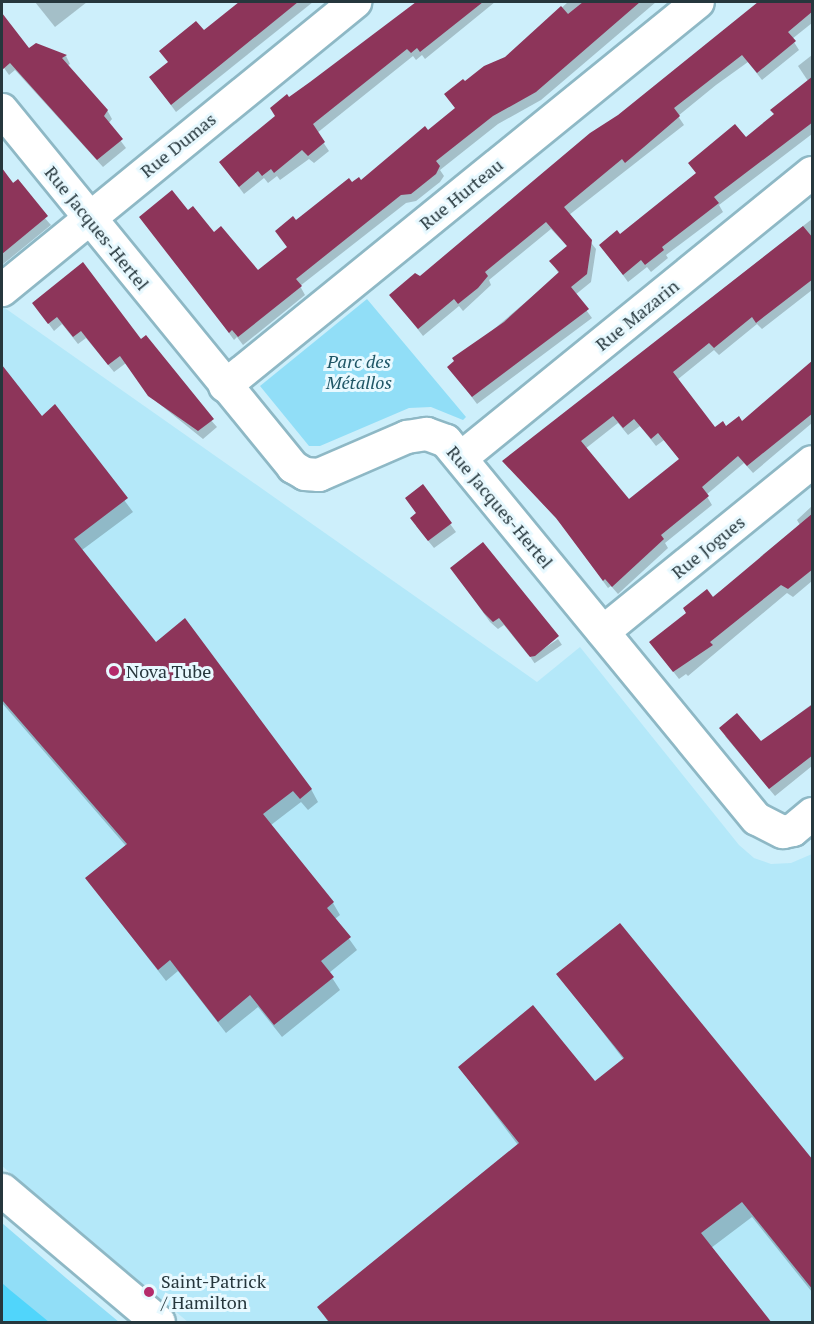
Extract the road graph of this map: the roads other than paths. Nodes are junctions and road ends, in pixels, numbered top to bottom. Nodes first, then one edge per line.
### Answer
1 (355, 2) edge
2 (698, 2) edge
3 (2, 110) edge
4 (813, 173) edge
5 (88, 218) junction
6 (2, 290) edge
7 (225, 386) junction
8 (461, 458) junction
9 (813, 462) edge
10 (603, 632) junction
11 (808, 818) edge
12 (2, 1190) edge
13 (158, 1323) edge

1 - 5 street, Rue Dumas
2 - 7 street, Rue Hurteau
3 - 5 street, Rue Jacques-Hertel
4 - 8 street, Rue Mazarin
5 - 6 street, Rue Dumas
5 - 7 street, Rue Jacques-Hertel
7 - 8 street, Rue Jacques-Hertel
8 - 10 street, Rue Jacques-Hertel
9 - 10 street, Rue Jogues
10 - 11 street, Rue Jacques-Hertel
12 - 13 main road

